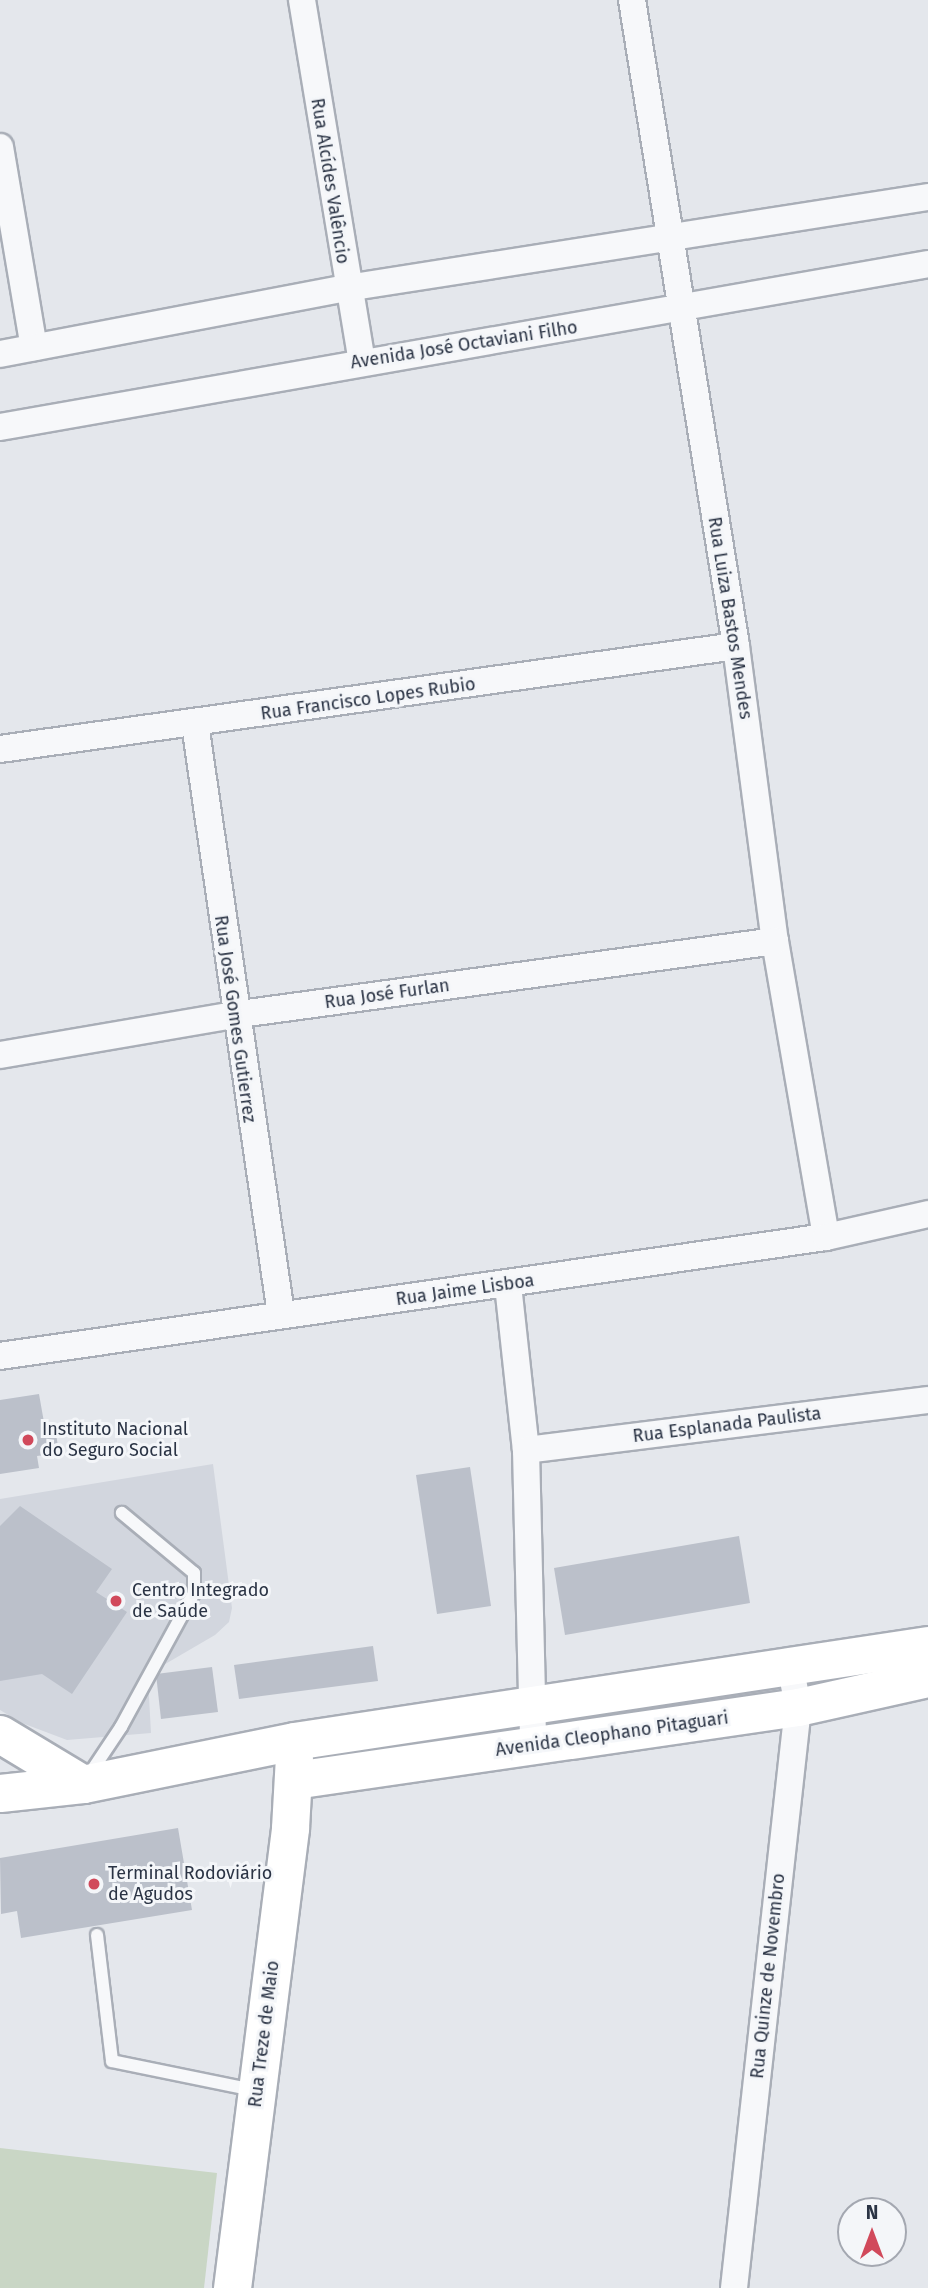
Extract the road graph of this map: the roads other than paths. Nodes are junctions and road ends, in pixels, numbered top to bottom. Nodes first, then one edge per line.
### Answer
1 (302, 0) edge
2 (632, 0) edge
3 (0, 147) edge
4 (928, 197) edge
5 (671, 240) junction
6 (928, 264) edge
7 (347, 288) junction
8 (678, 310) junction
9 (34, 347) junction
10 (0, 354) edge
11 (362, 361) junction
12 (0, 427) edge
13 (737, 646) junction
14 (195, 724) junction
15 (0, 749) edge
16 (775, 941) junction
17 (233, 1015) junction
18 (0, 1055) edge
19 (928, 1214) edge
20 (826, 1237) junction
21 (508, 1285) junction
22 (281, 1314) junction
23 (0, 1356) edge
24 (928, 1400) edge
25 (526, 1450) junction
26 (122, 1513) dead end
27 (928, 1645) edge
28 (790, 1664) junction
29 (928, 1678) edge
30 (531, 1704) junction
31 (798, 1707) junction
32 (0, 1734) edge
33 (294, 1741) junction
34 (533, 1746) junction
35 (294, 1780) junction
36 (83, 1784) junction
37 (0, 1793) edge
38 (97, 1935) dead end
39 (257, 2091) junction
40 (232, 2288) edge
41 (734, 2288) edge

1 - 7 street, Rua Alcídes Valêncio
2 - 5 street, Rua Luiza Bastos Mendes
3 - 9 street
4 - 5 street
5 - 7 street
5 - 8 street, Rua Luiza Bastos Mendes
6 - 8 street, Avenida José Octaviani Filho
7 - 9 street
7 - 11 street, Rua Alcídes Valêncio
8 - 11 street, Avenida José Octaviani Filho
8 - 13 street, Rua Luiza Bastos Mendes
9 - 10 street
11 - 12 street, Avenida José Octaviani Filho
13 - 14 street, Rua Francisco Lopes Rubio
13 - 16 street, Rua Luiza Bastos Mendes
14 - 15 street, Rua Francisco Lopes Rubio
14 - 17 street, Rua José Gomes Gutierrez
16 - 17 street, Rua José Furlan
16 - 20 street, Rua Luiza Bastos Mendes
17 - 18 street, Rua José Furlan
17 - 22 street, Rua José Gomes Gutierrez
19 - 20 street, Rua Jaime Lisboa
20 - 21 street, Rua Jaime Lisboa
21 - 22 street, Rua Jaime Lisboa
21 - 25 street
22 - 23 street, Rua Jaime Lisboa
24 - 25 street, Rua Esplanada Paulista
25 - 30 street
26 - 36 lane
27 - 28 street
28 - 30 street
28 - 31 street, Rua Quinze de Novembro
29 - 31 street, Avenida Cleophano Pitaguari
30 - 33 street
30 - 34 street
31 - 34 street, Avenida Cleophano Pitaguari
31 - 41 street, Rua Quinze de Novembro
32 - 36 street
33 - 35 street, Rua Treze de Maio
33 - 36 street
34 - 35 street, Avenida Cleophano Pitaguari
35 - 39 street, Rua Treze de Maio
36 - 37 street
38 - 39 lane
39 - 40 street, Rua Treze de Maio

